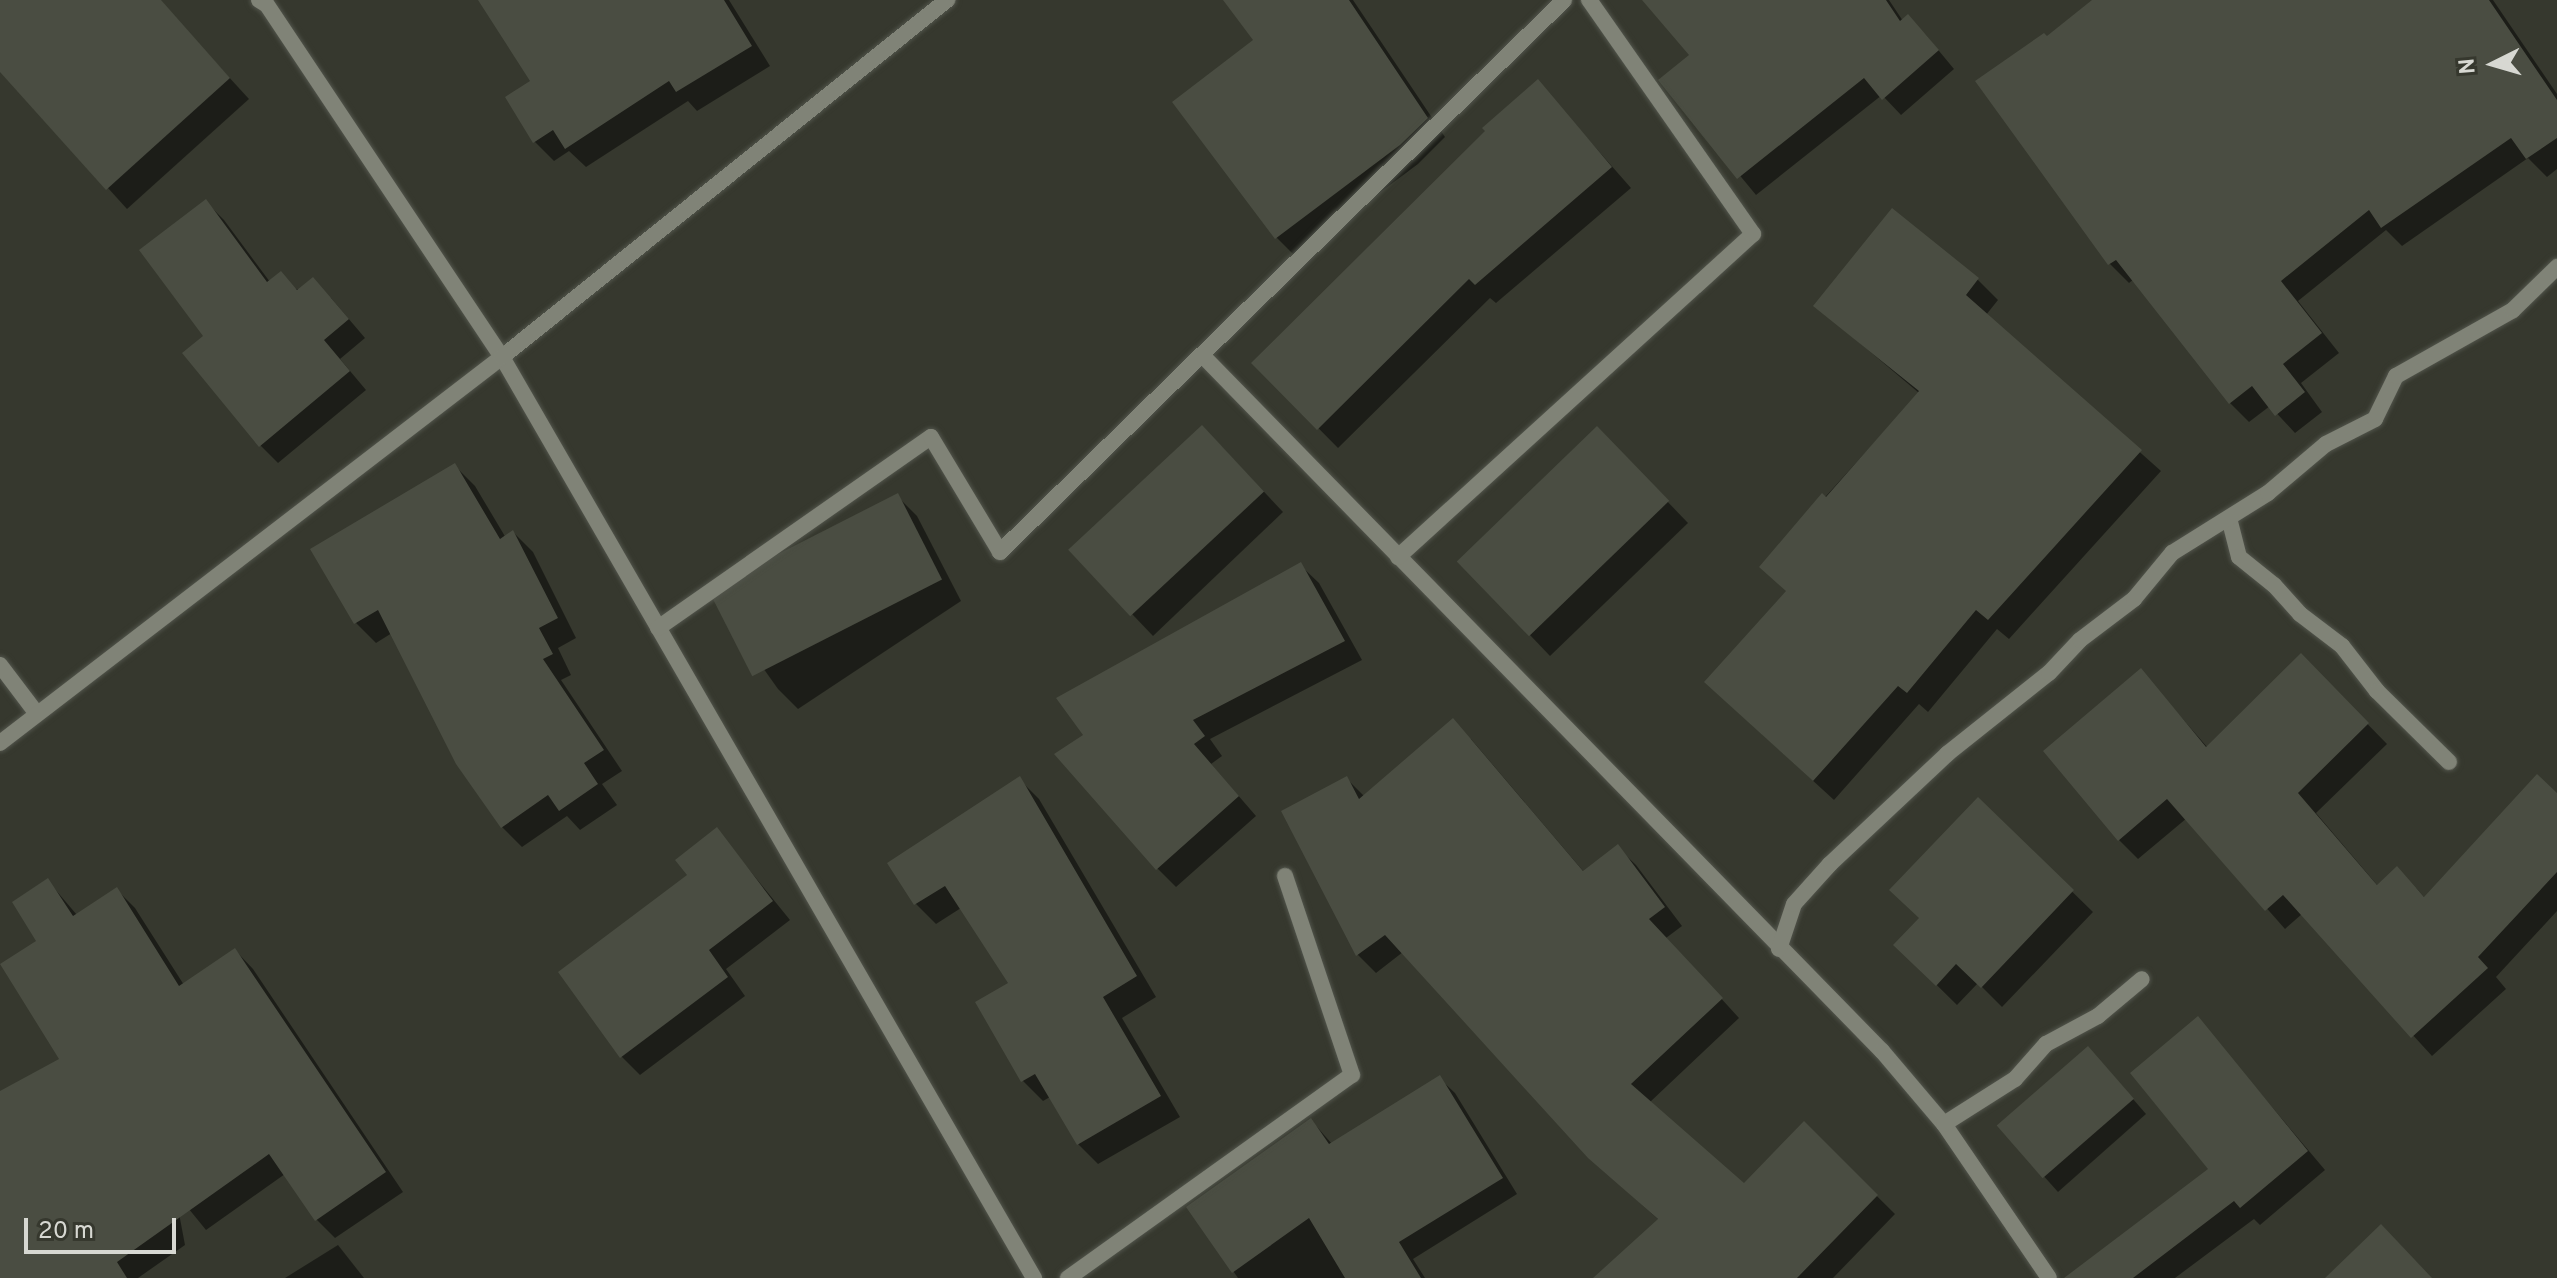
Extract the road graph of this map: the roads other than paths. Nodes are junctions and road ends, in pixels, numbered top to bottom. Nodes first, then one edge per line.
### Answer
1 (259, 0) edge
2 (947, 0) edge
3 (1564, 0) edge
4 (1589, 0) edge
5 (2557, 267) edge
6 (1203, 356) junction
7 (502, 357) junction
8 (2229, 518) junction
9 (1398, 557) junction
10 (658, 628) junction
11 (0, 665) edge
12 (37, 714) junction
13 (0, 743) edge
14 (2449, 762) dead end
15 (1285, 876) dead end
16 (1779, 949) junction
17 (2142, 979) dead end
18 (1944, 1124) junction
19 (1034, 1278) edge
20 (1068, 1278) edge
21 (2049, 1278) edge

1 - 7 street
2 - 7 street
3 - 6 street
4 - 9 street
5 - 8 street
6 - 9 street
6 - 10 street
7 - 10 street
7 - 12 street
8 - 14 street
8 - 16 street
9 - 16 street
10 - 19 street
11 - 12 street
12 - 13 street
15 - 20 street
16 - 18 street
17 - 18 street
18 - 21 street

